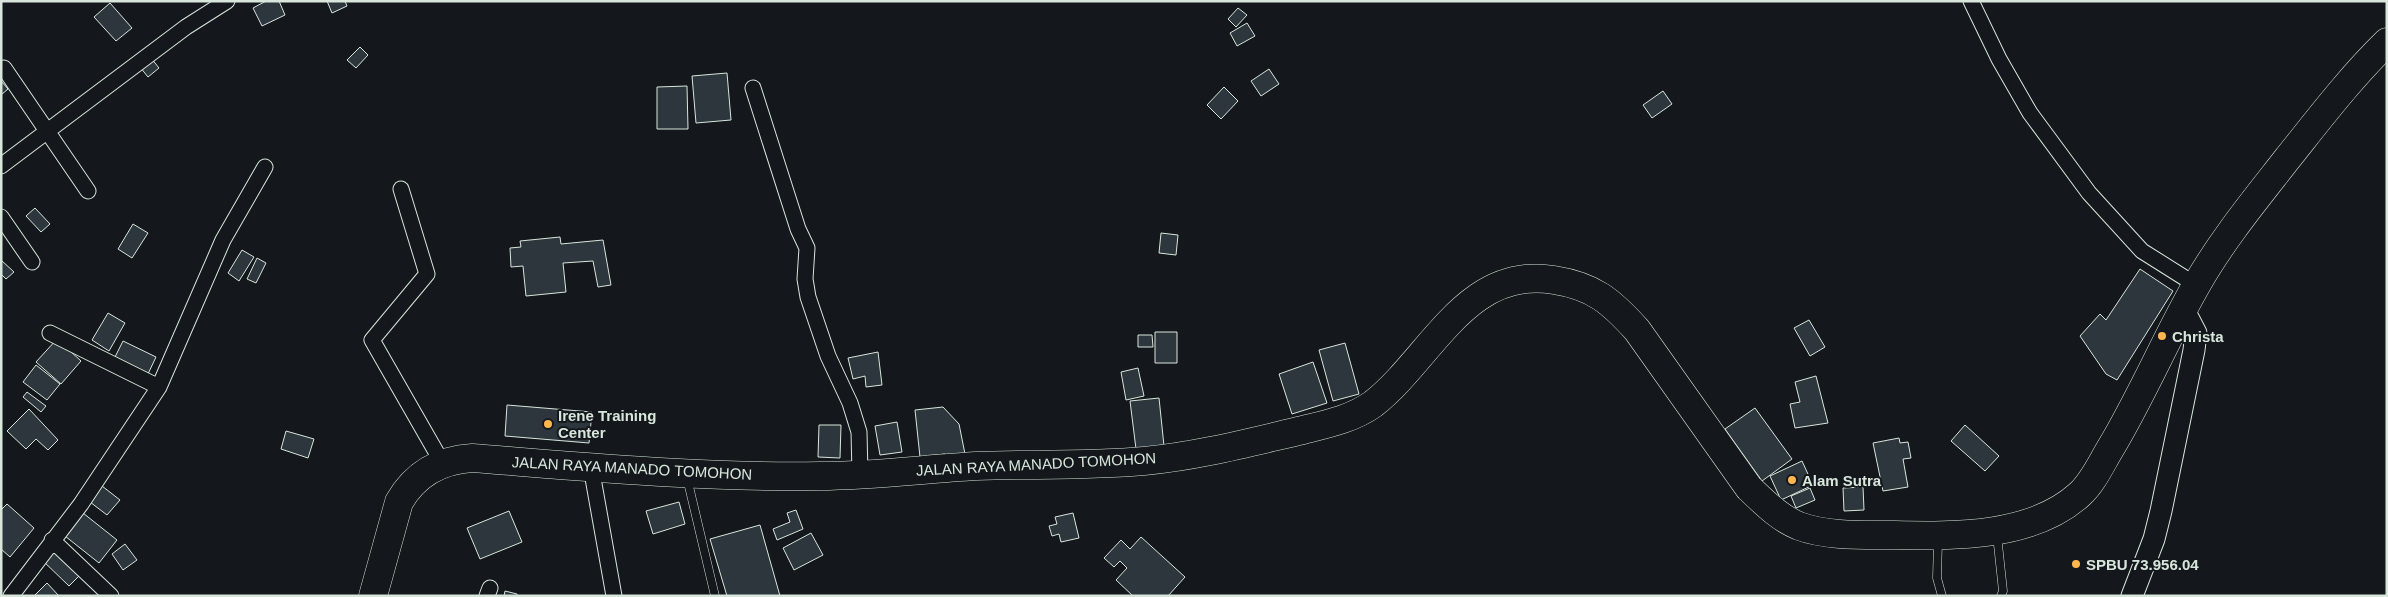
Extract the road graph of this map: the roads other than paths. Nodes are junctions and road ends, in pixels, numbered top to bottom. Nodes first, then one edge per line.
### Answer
1 (227, 1) edge
2 (1971, 1) edge
3 (2387, 42) edge
4 (4, 68) dead end
5 (752, 88) dead end
6 (48, 132) junction
7 (1, 166) edge
8 (265, 167) dead end
9 (401, 189) dead end
10 (88, 191) dead end
11 (1, 217) edge
12 (32, 262) dead end
13 (2196, 285) junction
14 (2184, 310) junction
15 (50, 333) dead end
16 (159, 387) junction
17 (443, 464) junction
18 (590, 467) junction
19 (686, 474) junction
20 (860, 474) junction
21 (1996, 530) junction
22 (1938, 536) junction
23 (52, 540) junction
24 (12, 596) edge
25 (112, 596) edge
26 (373, 596) edge
27 (614, 596) edge
28 (715, 596) edge
29 (1942, 596) edge
30 (2001, 596) edge
31 (2132, 596) edge

1 - 6 street
2 - 13 street
3 - 13 highway, JALAN RAYA MANADO TOMOHON
4 - 6 street
5 - 20 street
6 - 7 street
6 - 10 street
8 - 16 street
9 - 17 street
11 - 12 street
13 - 14 highway, JALAN RAYA MANADO TOMOHON
14 - 21 highway, JALAN RAYA MANADO TOMOHON
14 - 31 street
15 - 16 street
16 - 23 street
17 - 18 highway, JALAN RAYA MANADO TOMOHON
17 - 26 highway, JALAN RAYA MANADO TOMOHON
18 - 19 highway, JALAN RAYA MANADO TOMOHON
18 - 27 street
19 - 20 highway, JALAN RAYA MANADO TOMOHON
19 - 28 lane
20 - 22 highway, JALAN RAYA MANADO TOMOHON
21 - 22 highway, JALAN RAYA MANADO TOMOHON
21 - 30 lane
22 - 29 lane
23 - 24 street
23 - 25 street

